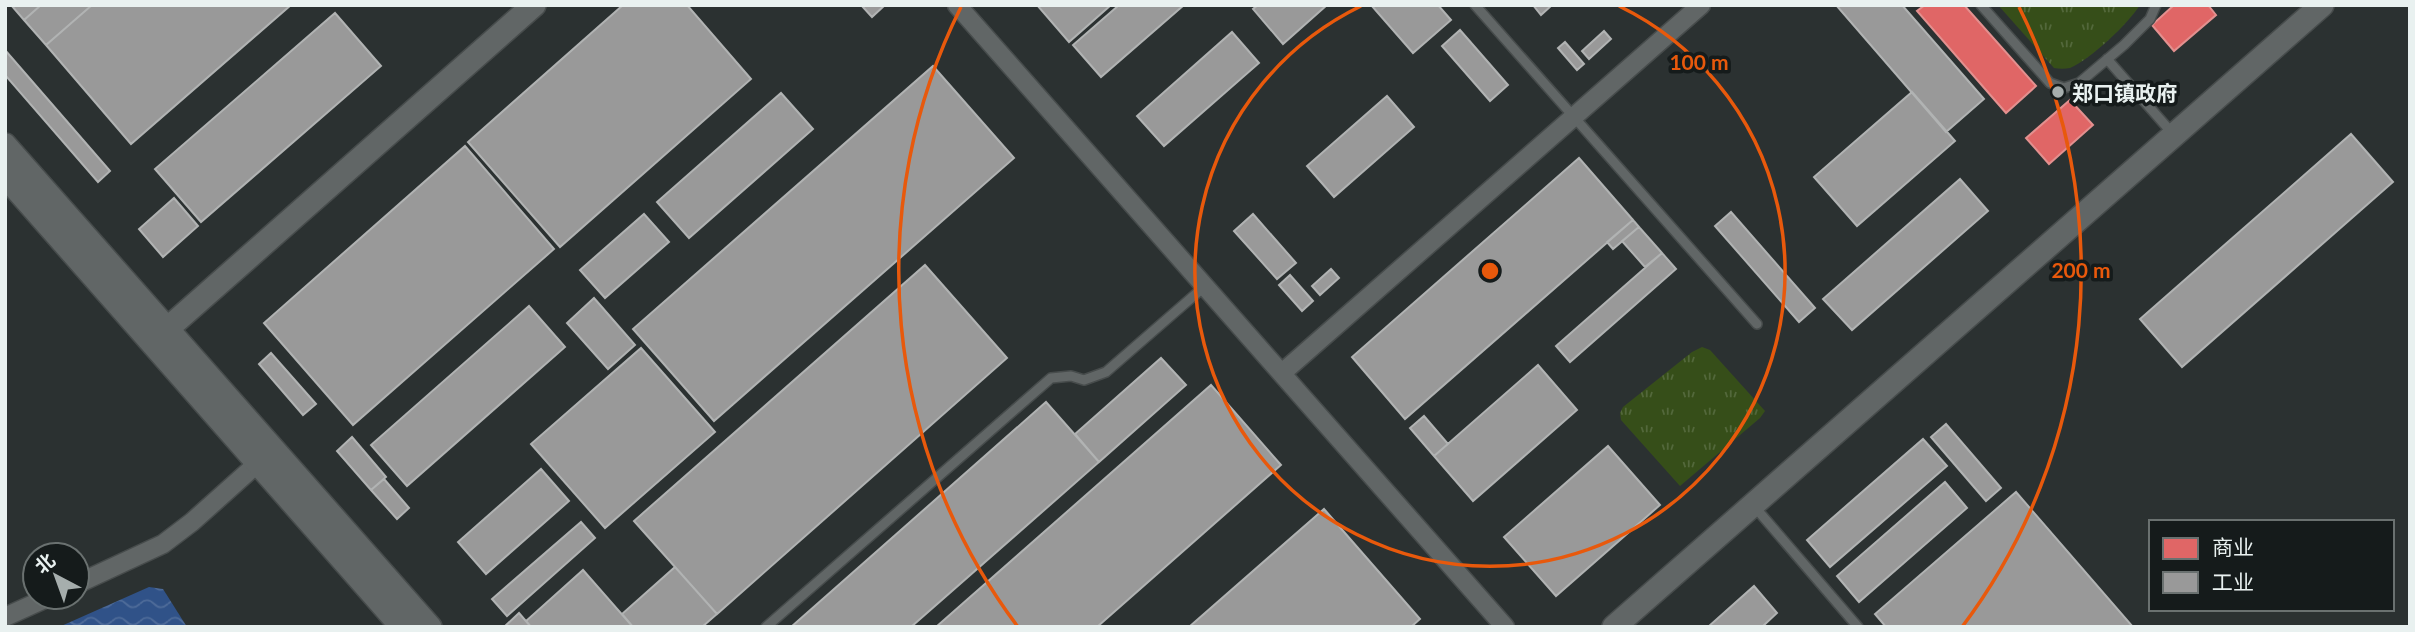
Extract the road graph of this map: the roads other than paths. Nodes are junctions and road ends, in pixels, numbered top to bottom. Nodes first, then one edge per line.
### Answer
1 (534, 5) edge
2 (957, 5) edge
3 (1475, 5) edge
4 (1701, 5) edge
5 (1981, 5) edge
6 (2156, 5) edge
7 (2322, 5) edge
8 (2107, 59) junction
9 (1574, 117) junction
10 (2174, 135) junction
11 (5, 145) edge
12 (5, 176) edge
13 (1205, 286) junction
14 (1758, 324) dead end
15 (160, 336) junction
16 (1282, 373) junction
17 (258, 463) junction
18 (1753, 505) junction
19 (91, 577) edge
20 (21, 610) edge
21 (5, 617) edge
22 (402, 627) edge
23 (430, 627) edge
24 (766, 627) edge
25 (1506, 627) edge
26 (1614, 627) edge
27 (1858, 627) edge

1 - 15 street
2 - 13 street
3 - 9 lane
4 - 9 street
5 - 8 lane
6 - 8 lane
7 - 10 street
8 - 10 lane
9 - 14 lane
9 - 16 street
10 - 18 street
11 - 15 street
12 - 15 street
13 - 16 street
13 - 24 lane
15 - 17 street
15 - 23 street
16 - 25 street
17 - 19 street
17 - 22 street
18 - 26 street
18 - 27 lane
20 - 21 street

